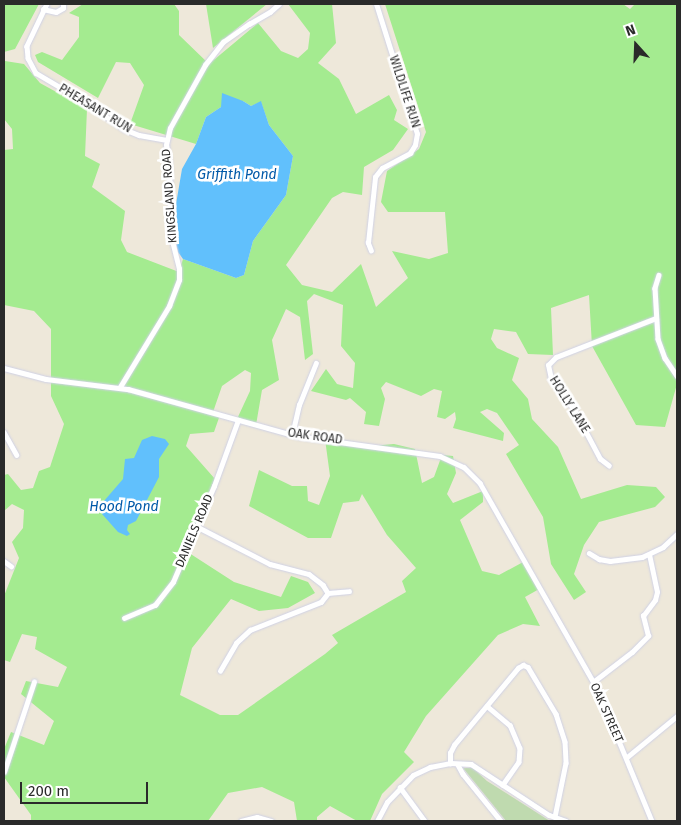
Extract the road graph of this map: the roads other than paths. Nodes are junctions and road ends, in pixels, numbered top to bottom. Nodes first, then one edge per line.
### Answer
1 (47, 4) edge
2 (63, 4) edge
3 (279, 4) edge
4 (376, 4) edge
5 (43, 10) junction
6 (167, 140) junction
7 (371, 251) dead end
8 (659, 275) dead end
9 (656, 318) junction
10 (316, 363) dead end
11 (4, 368) edge
12 (677, 376) edge
13 (120, 387) junction
14 (238, 420) junction
15 (4, 432) edge
16 (292, 435) junction
17 (17, 455) dead end
18 (609, 466) dead end
19 (196, 526) junction
20 (677, 534) edge
21 (589, 554) dead end
22 (649, 555) junction
23 (4, 561) edge
24 (12, 566) dead end
25 (349, 591) dead end
26 (328, 594) junction
27 (551, 609) joint
28 (124, 618) dead end
29 (220, 671) dead end
30 (34, 682) dead end
31 (593, 682) junction
32 (487, 706) junction
33 (677, 716) edge
34 (626, 758) junction
35 (450, 764) junction
36 (458, 765) junction
37 (4, 772) edge
38 (503, 785) junction
39 (400, 787) junction
40 (555, 817) junction
41 (240, 821) edge
42 (271, 821) edge
43 (377, 821) edge
44 (425, 821) edge
45 (501, 821) edge
46 (566, 821) edge
47 (652, 821) edge

1 - 5 street, PHEASANT RUN
2 - 5 street
3 - 6 street, KINGSLAND ROAD
4 - 7 street, WILDLIFE RUN
5 - 6 street, PHEASANT RUN
6 - 13 street, KINGSLAND ROAD
8 - 9 street
9 - 12 street
9 - 18 street, HOLLY LANE
10 - 16 street
11 - 13 street, OAK ROAD
13 - 14 street, OAK ROAD
14 - 16 street, OAK ROAD
14 - 19 street, DANIELS ROAD
15 - 17 street
16 - 27 street, OAK ROAD
19 - 26 street
19 - 28 street, DANIELS ROAD
20 - 22 street
21 - 22 street
22 - 31 street
23 - 24 street
25 - 26 street
26 - 29 street
27 - 31 street, OAK STREET
30 - 37 street
31 - 34 street, OAK STREET
32 - 35 street
32 - 38 street
32 - 40 street
33 - 34 street
34 - 47 street, OAK STREET
35 - 36 street
35 - 39 street
36 - 38 street
36 - 45 street
38 - 40 street
39 - 43 street
39 - 44 street
40 - 46 street
41 - 42 street

